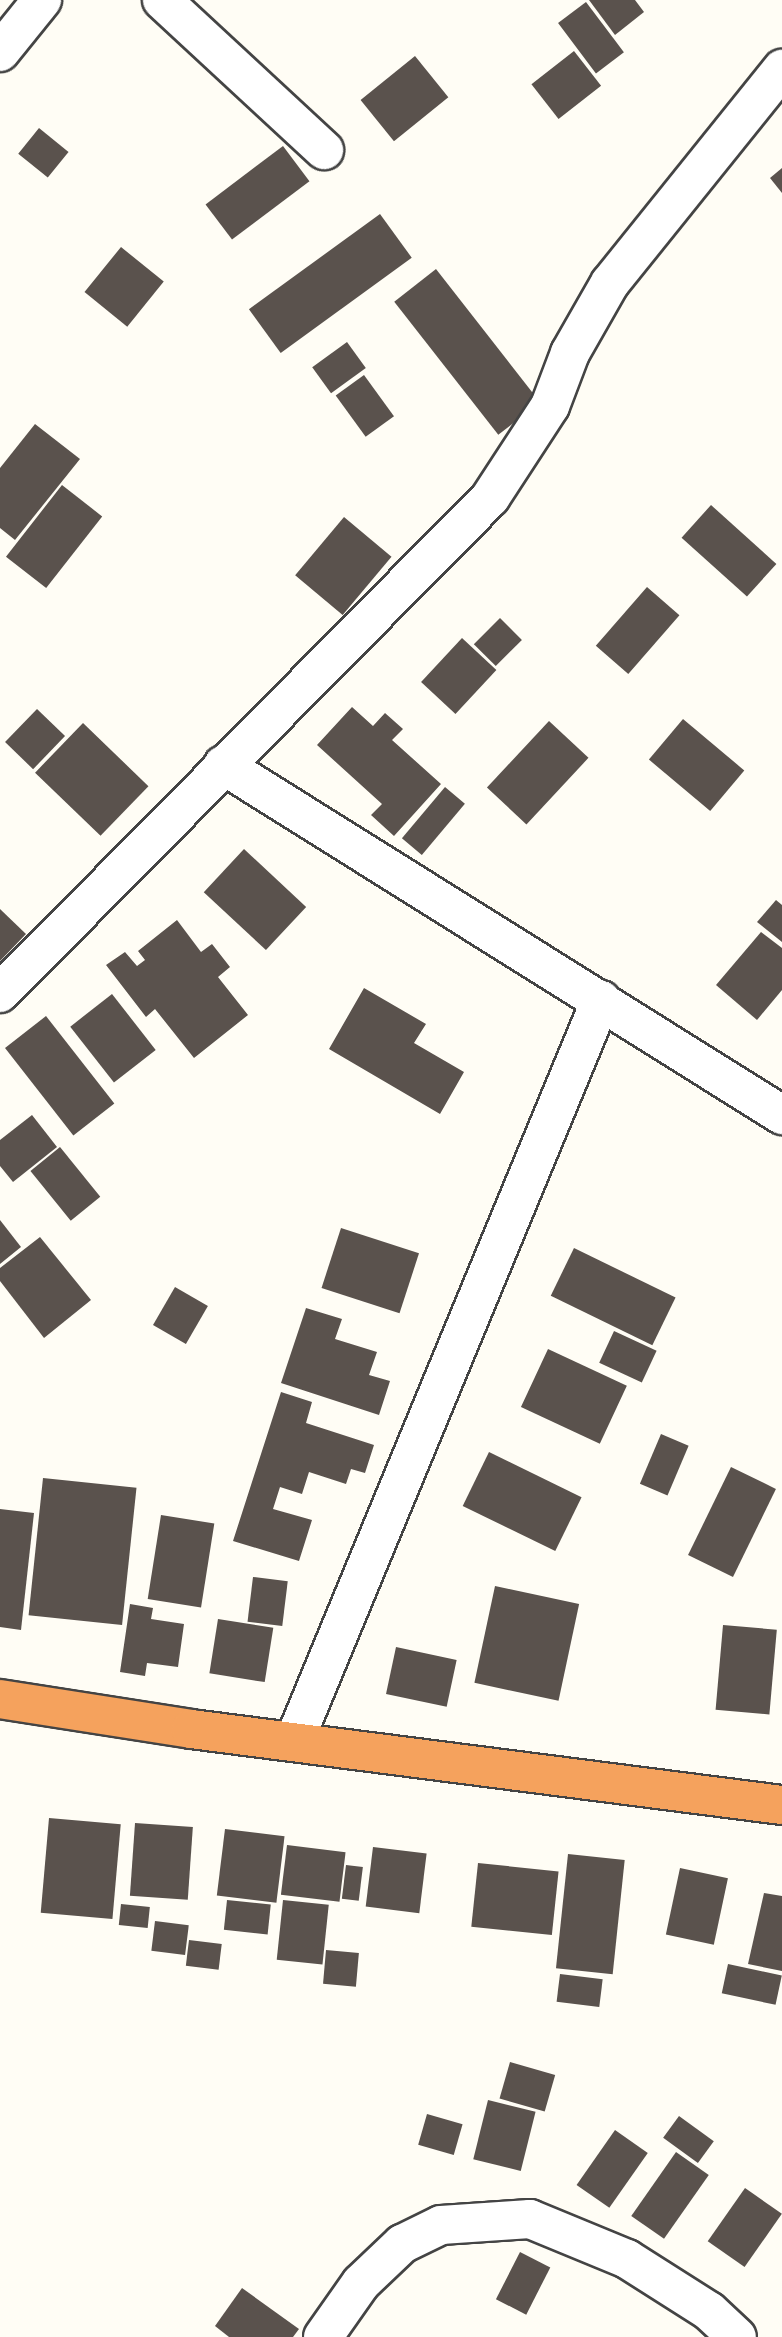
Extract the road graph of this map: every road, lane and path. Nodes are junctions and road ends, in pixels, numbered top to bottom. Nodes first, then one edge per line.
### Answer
1 (42, 0) edge
2 (163, 0) edge
3 (0, 52) edge
4 (782, 69) edge
5 (324, 150) dead end
6 (223, 765) junction
7 (0, 993) edge
8 (601, 1000) junction
9 (782, 1115) edge
10 (0, 1699) edge
11 (295, 1739) junction
12 (782, 1805) edge
13 (323, 2337) edge
14 (737, 2337) edge

1 - 3 street
2 - 5 street
4 - 6 street
6 - 7 street
6 - 8 street
8 - 9 street
8 - 11 street
10 - 11 highway
11 - 12 highway
13 - 14 street

